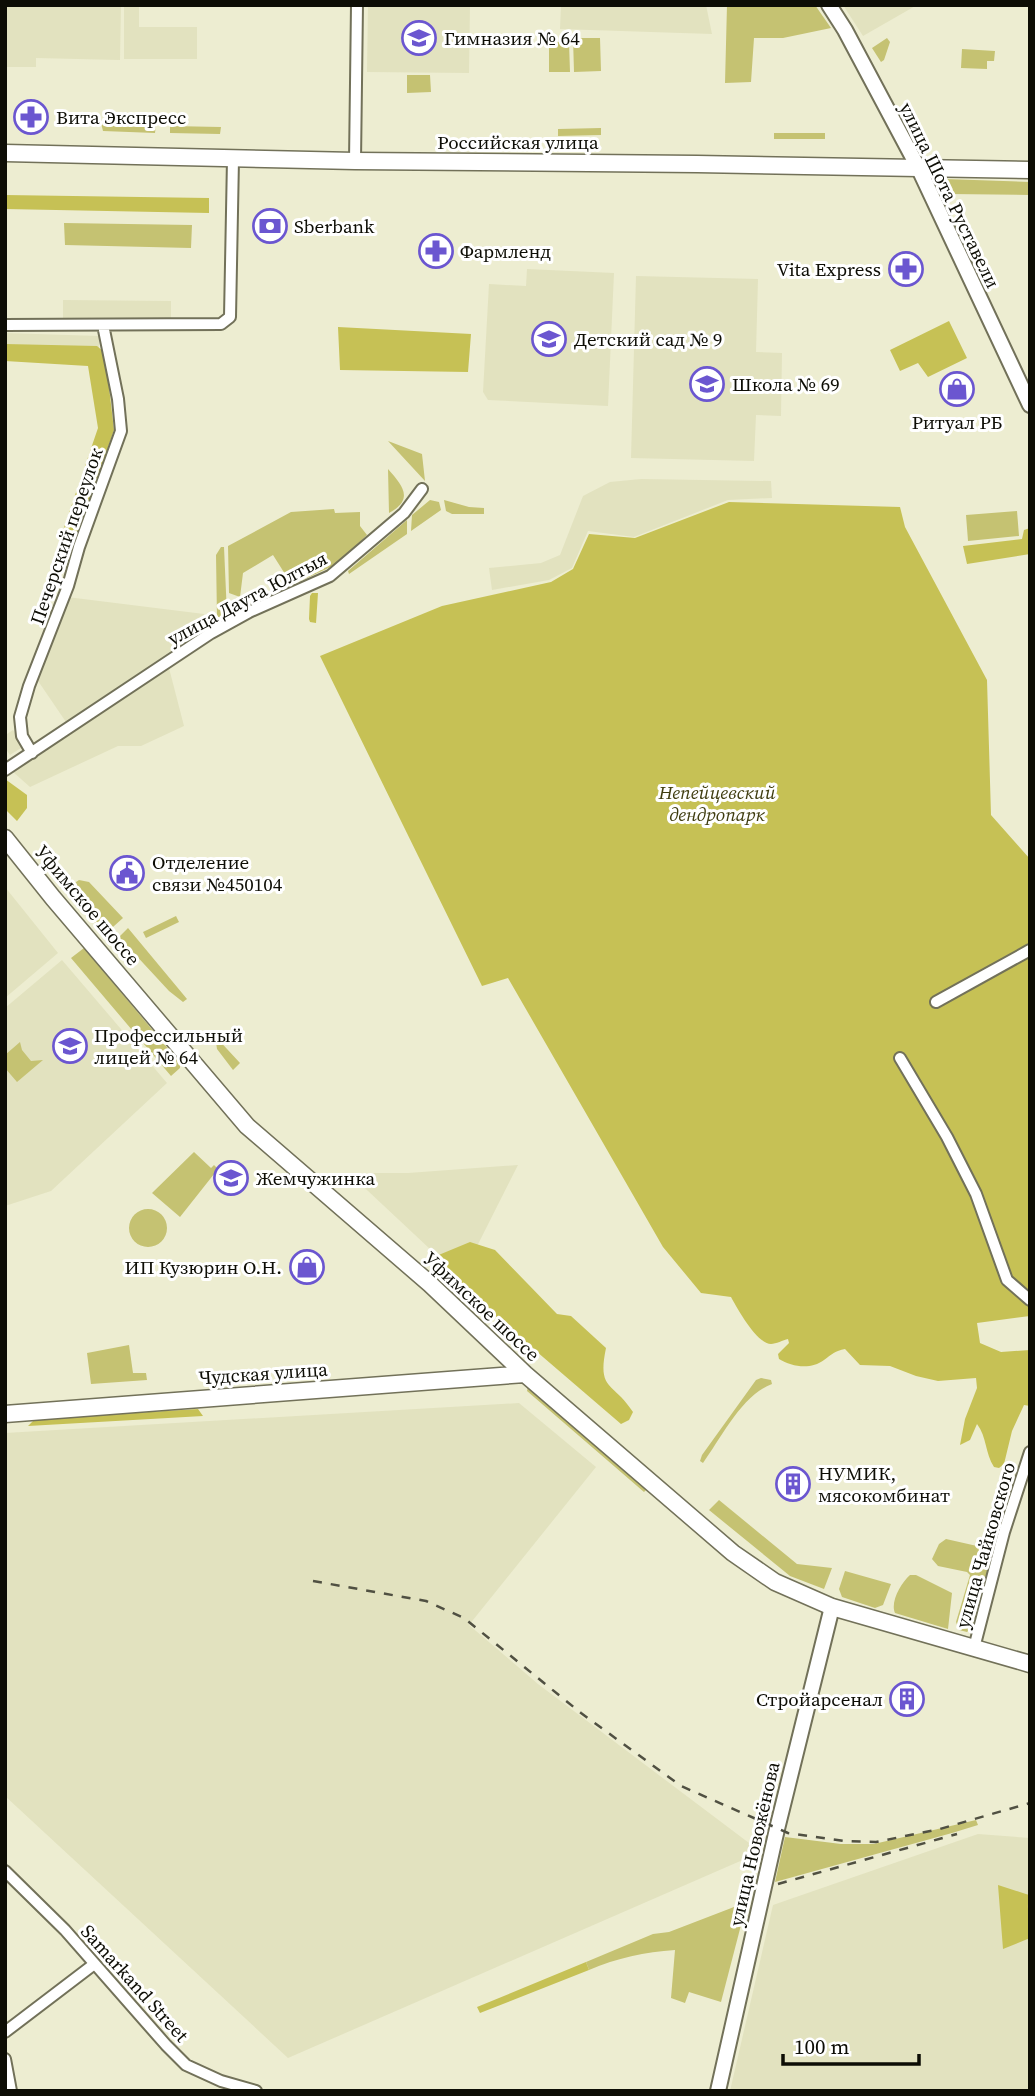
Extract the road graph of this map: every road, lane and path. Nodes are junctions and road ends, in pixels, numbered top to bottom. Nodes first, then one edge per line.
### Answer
1 (357, 5) edge
2 (830, 5) edge
3 (5, 153) edge
4 (233, 159) junction
5 (355, 161) junction
6 (919, 169) junction
7 (1030, 170) edge
8 (5, 325) edge
9 (103, 326) junction
10 (1030, 405) edge
11 (422, 489) dead end
12 (32, 752) junction
13 (5, 770) edge
14 (5, 838) edge
15 (1030, 950) edge
16 (936, 1002) dead end
17 (900, 1058) dead end
18 (1030, 1300) edge
19 (525, 1374) junction
20 (5, 1414) edge
21 (1030, 1452) edge
22 (832, 1607) junction
23 (974, 1648) junction
24 (1030, 1664) edge
25 (5, 1871) edge
26 (93, 1965) junction
27 (5, 2032) edge
28 (5, 2059) edge
29 (11, 2091) edge
30 (257, 2091) edge
31 (718, 2091) edge

1 - 5 street
2 - 6 street, улица Шота Руставели
3 - 4 main road, Российская улица
4 - 5 main road, Российская улица
4 - 9 street
5 - 6 main road, Российская улица
6 - 7 main road, Российская улица
6 - 10 street, улица Шота Руставели
8 - 9 street
9 - 12 street, Печерский переулок
11 - 12 street, улица Даута Юлтыя
12 - 13 street, улица Даута Юлтыя
14 - 19 main road, Уфимское шоссе
15 - 16 street
17 - 18 street
19 - 20 main road, Чудская улица
19 - 22 main road, Уфимское шоссе
21 - 23 street, улица Чайковского
22 - 23 main road, Уфимское шоссе
22 - 31 street, улица Новожёнова
23 - 24 main road, Уфимское шоссе
25 - 26 street, Samarkand Street
26 - 27 street
26 - 30 street, Samarkand Street
28 - 29 street

